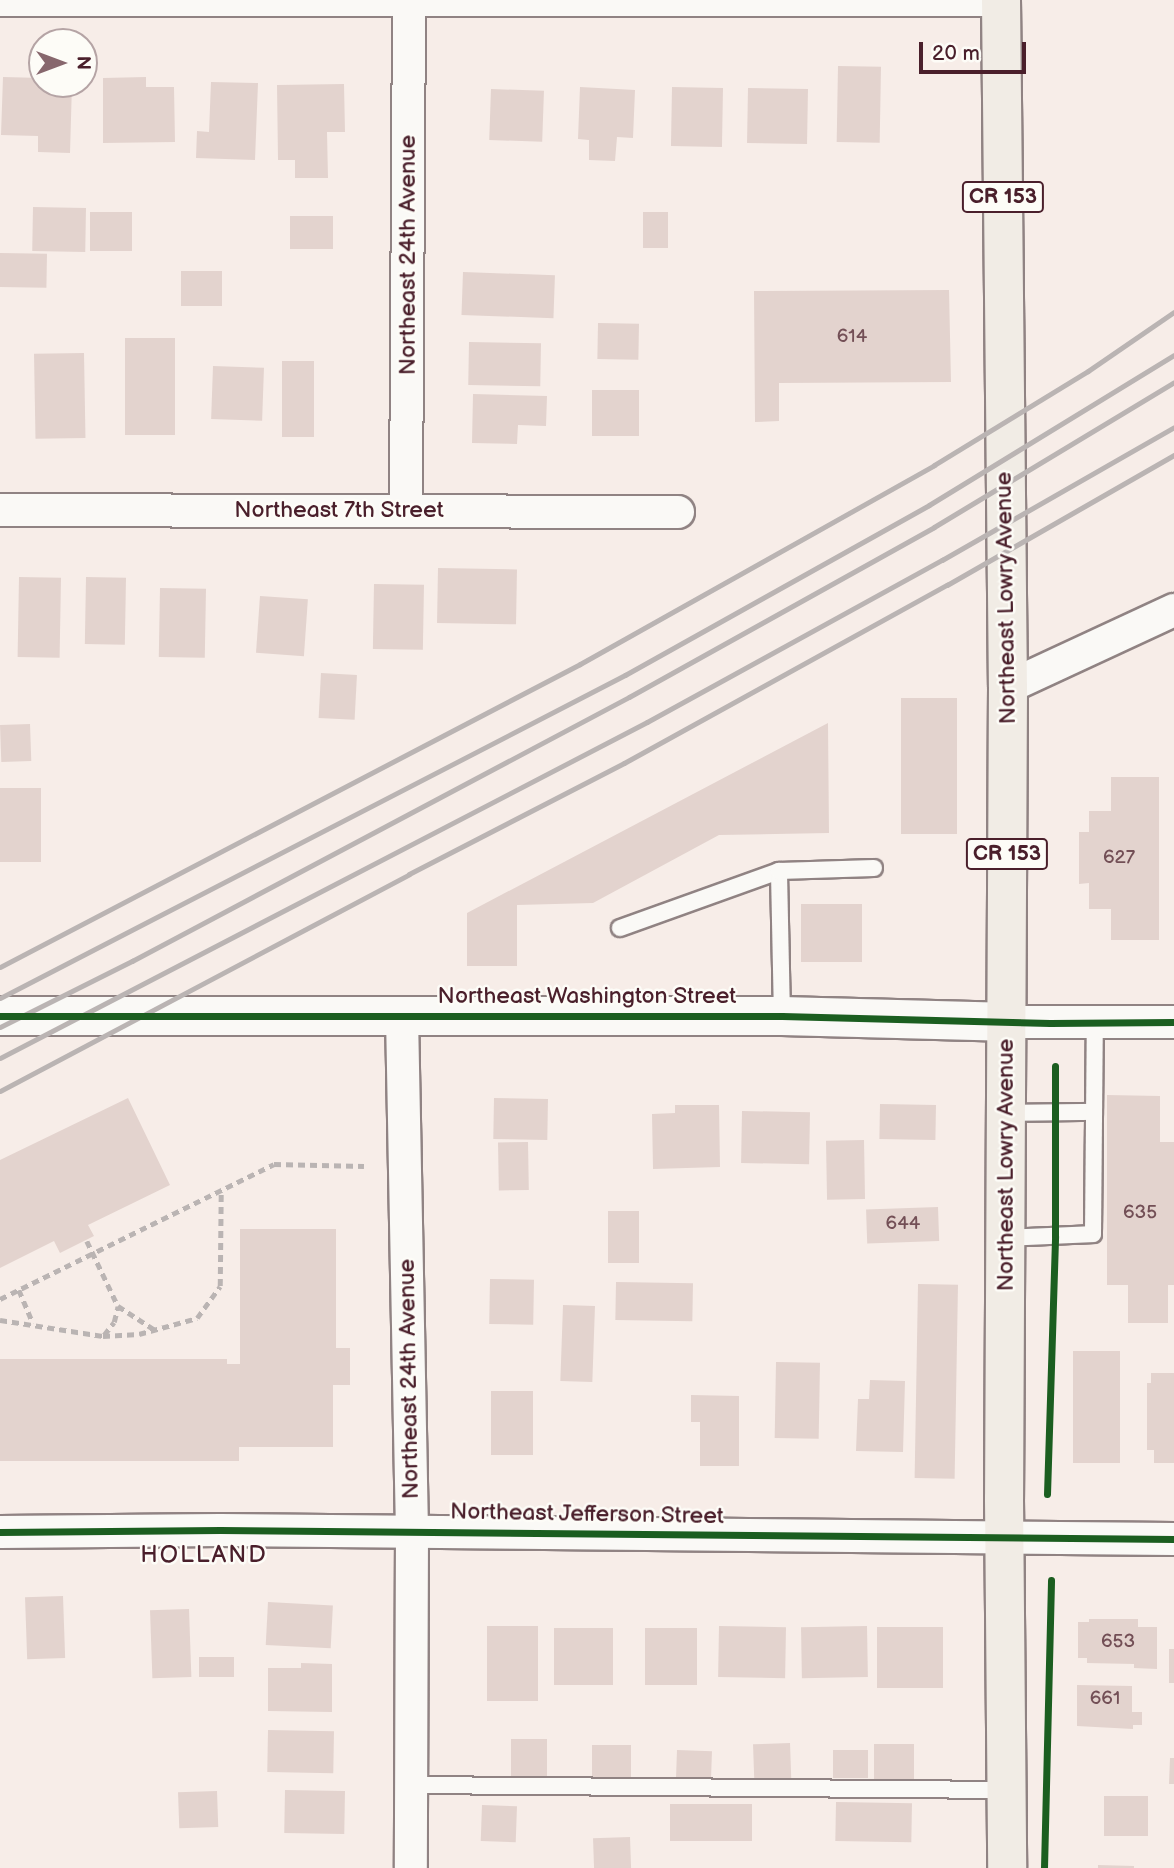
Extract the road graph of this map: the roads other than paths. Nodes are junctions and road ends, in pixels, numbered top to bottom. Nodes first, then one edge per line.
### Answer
1 (0, 0) edge
2 (409, 0) edge
3 (1001, 0) edge
4 (1010, 0) edge
5 (406, 509) junction
6 (0, 510) edge
7 (678, 512) dead end
8 (1174, 610) edge
9 (1008, 687) junction
10 (874, 868) dead end
11 (779, 871) junction
12 (620, 928) dead end
13 (0, 1016) edge
14 (402, 1016) junction
15 (782, 1016) junction
16 (1006, 1022) junction
17 (1095, 1022) junction
18 (1174, 1022) edge
19 (1094, 1112) junction
20 (1006, 1113) junction
21 (1006, 1238) junction
22 (412, 1531) junction
23 (0, 1532) edge
24 (1004, 1538) junction
25 (1174, 1539) edge
26 (411, 1785) junction
27 (1007, 1790) junction
28 (411, 1868) edge
29 (1007, 1868) edge

1 - 2 street
2 - 3 street
2 - 5 street, Northeast 24th Avenue
3 - 4 lane
3 - 9 main road, Northeast Lowry Avenue / CR 153
5 - 6 street, Northeast 7th Street
5 - 7 street, Northeast 7th Street
8 - 9 street
9 - 16 main road, Northeast Lowry Avenue / CR 153
10 - 11 lane
11 - 12 lane
11 - 15 lane
13 - 14 street, Northeast Washington Street
14 - 15 street, Northeast Washington Street
14 - 22 street, Northeast 24th Avenue
15 - 16 street, Northeast Washington Street
16 - 17 street, Northeast Washington Street
16 - 20 main road, Northeast Lowry Avenue / CR 153
17 - 18 street, Northeast Washington Street
17 - 19 lane
19 - 20 lane
19 - 21 lane
20 - 21 main road, Northeast Lowry Avenue / CR 153
21 - 24 main road, Northeast Lowry Avenue / CR 153
22 - 23 street, Northeast Jefferson Street
22 - 24 street, Northeast Jefferson Street
22 - 26 street, Northeast 24th Avenue
24 - 25 street, Northeast Jefferson Street
24 - 27 main road, Northeast Lowry Avenue / CR 153
26 - 27 lane
26 - 28 street, Northeast 24th Avenue
27 - 29 main road, Northeast Lowry Avenue / CR 153

